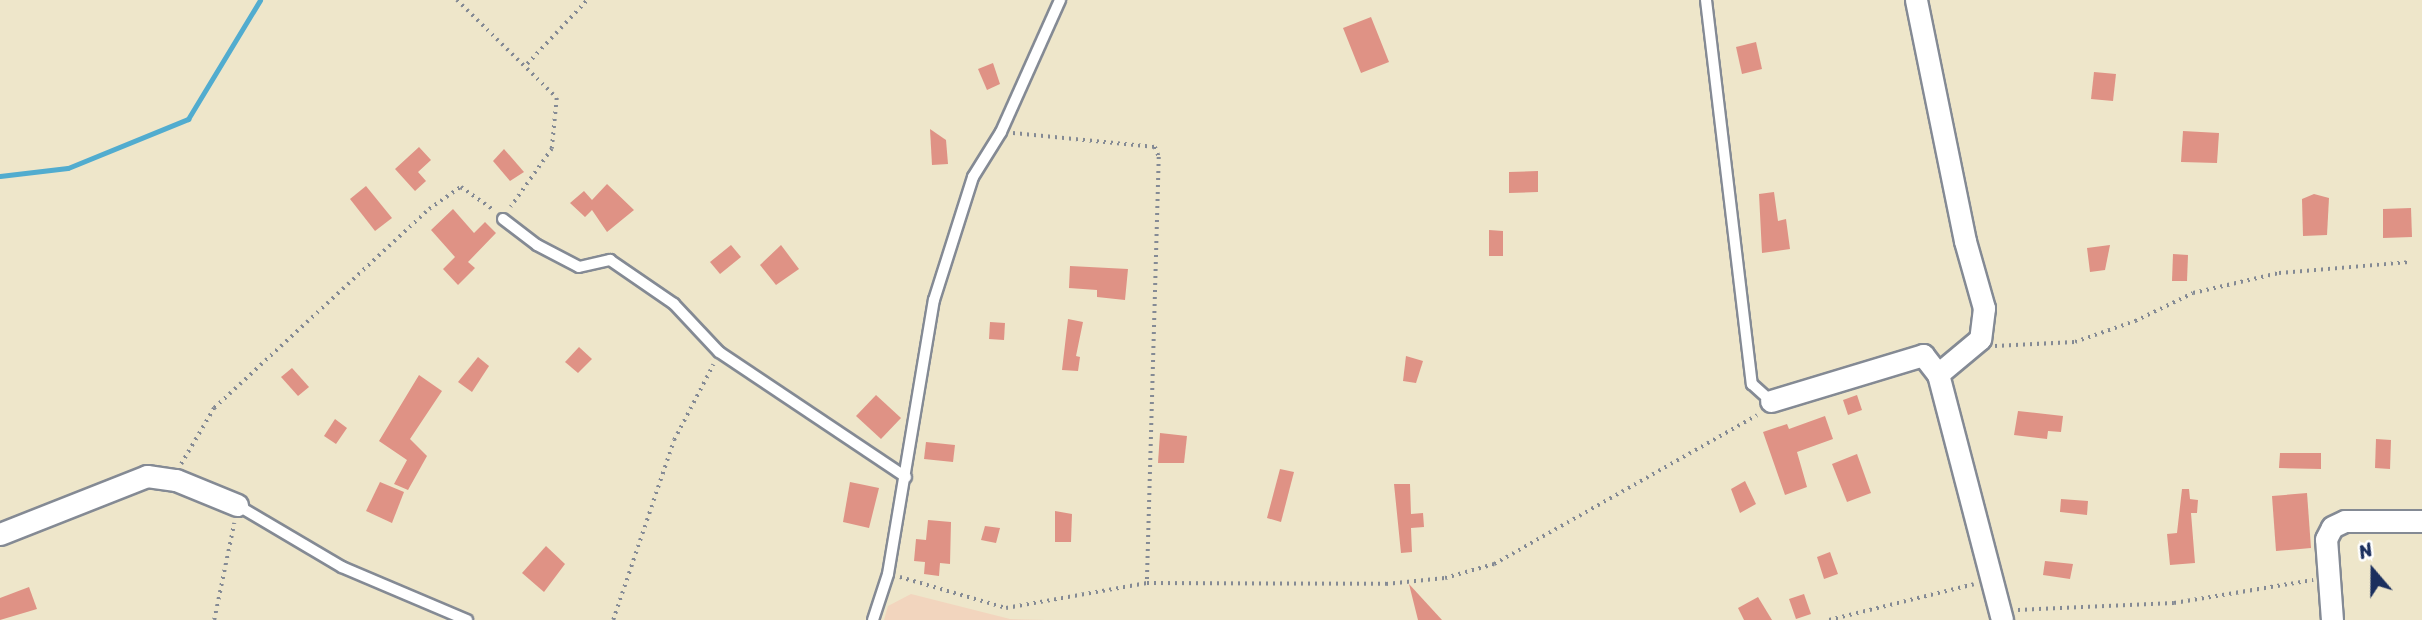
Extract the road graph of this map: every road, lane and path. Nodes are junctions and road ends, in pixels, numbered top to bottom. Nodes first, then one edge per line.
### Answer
1 (457, 0) edge
2 (587, 0) edge
3 (1060, 0) edge
4 (1706, 0) edge
5 (1916, 0) edge
6 (527, 64) junction
7 (1001, 132) junction
8 (503, 219) junction
9 (2409, 262) dead end
10 (1980, 340) junction
11 (719, 352) junction
12 (1938, 374) junction
13 (1771, 401) junction
14 (906, 477) junction
15 (170, 480) junction
16 (237, 505) junction
17 (2422, 521) edge
18 (0, 534) edge
19 (888, 574) junction
20 (2328, 578) junction
21 (1993, 580) junction
22 (1147, 583) junction
23 (2001, 616) edge
24 (214, 620) edge
25 (467, 620) edge
26 (613, 620) edge
27 (873, 620) edge
28 (1829, 620) edge
29 (2332, 620) edge

1 - 6 path
2 - 6 path
3 - 7 lane
4 - 13 lane
5 - 10 street
6 - 8 path
7 - 14 lane
7 - 22 path
8 - 11 lane
8 - 15 path
9 - 10 path
10 - 12 street
11 - 14 lane
11 - 26 path
12 - 13 street
12 - 21 street
13 - 22 path
14 - 19 lane
15 - 16 street
15 - 18 street
16 - 24 path
16 - 25 lane
17 - 20 street
19 - 22 path
19 - 27 lane
20 - 23 path
20 - 29 street
21 - 23 street
21 - 28 path

